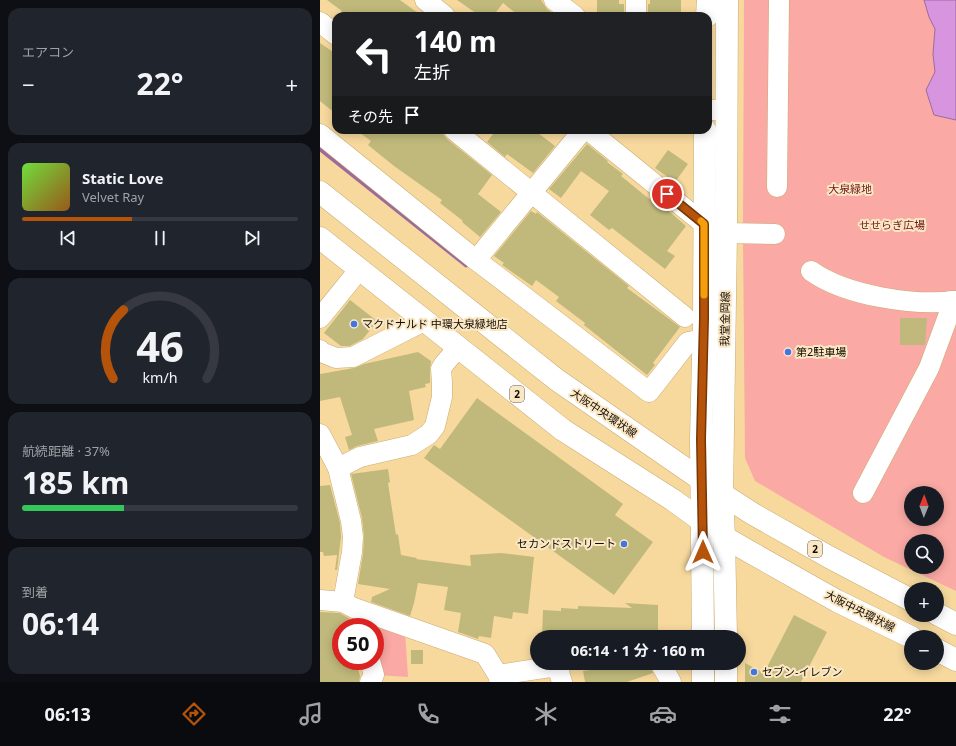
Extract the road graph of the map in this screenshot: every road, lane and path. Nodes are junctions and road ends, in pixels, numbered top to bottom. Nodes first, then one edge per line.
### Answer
1 (425, 0) edge
2 (554, 0) edge
3 (636, 0) edge
4 (708, 0) edge
5 (727, 0) edge
6 (780, 0) edge
7 (440, 12) edge
8 (570, 12) edge
9 (636, 12) edge
10 (707, 12) edge
11 (320, 22) edge
12 (332, 31) edge
13 (717, 110) edge
14 (320, 134) edge
15 (459, 134) edge
16 (580, 134) edge
17 (593, 134) edge
18 (705, 134) edge
19 (777, 187) dead end
20 (320, 192) edge
21 (532, 192) junction
22 (704, 224) junction
23 (726, 233) junction
24 (775, 234) dead end
25 (320, 238) edge
26 (476, 260) junction
27 (359, 270) junction
28 (812, 271) dead end
29 (954, 301) edge
30 (685, 317) dead end
31 (320, 318) edge
32 (424, 321) junction
33 (704, 339) junction
34 (458, 348) junction
35 (320, 350) edge
36 (320, 434) edge
37 (338, 468) junction
38 (701, 480) junction
39 (863, 493) dead end
40 (722, 494) junction
41 (702, 521) junction
42 (724, 536) junction
43 (904, 596) edge
44 (320, 600) edge
45 (348, 605) junction
46 (354, 618) edge
47 (944, 618) edge
48 (956, 624) edge
49 (703, 630) edge
50 (726, 630) edge
51 (904, 634) edge
52 (944, 654) edge
53 (956, 660) edge
54 (373, 670) edge
55 (561, 670) edge
56 (664, 670) edge
57 (703, 670) edge
58 (726, 670) edge
59 (499, 679) edge
60 (370, 682) edge
61 (671, 682) edge
62 (703, 682) edge
63 (726, 682) edge

1 - 7 street
2 - 8 street
3 - 9 street
4 - 10 main road
5 - 13 main road, 我堂金岡線
6 - 19 street
11 - 12 street
13 - 23 main road, 我堂金岡線
14 - 26 street
15 - 21 street
16 - 21 street
17 - 22 street
18 - 22 main road, 我堂金岡線
20 - 38 main road, 大阪中央環状線 / 2
21 - 26 street
21 - 30 street
22 - 33 main road, 我堂金岡線
23 - 24 street
23 - 40 main road, 我堂金岡線
25 - 27 main road, 大阪中央環状線 / 2
26 - 33 street
27 - 31 street
27 - 32 main road, 大阪中央環状線 / 2
28 - 29 street
29 - 39 street
32 - 34 main road, 大阪中央環状線 / 2
32 - 35 street
33 - 38 main road, 我堂金岡線
34 - 37 street
34 - 41 main road, 大阪中央環状線 / 2
36 - 37 street
37 - 45 street
38 - 40 main road, 大阪中央環状線 / 2
38 - 41 main road, 我堂金岡線
40 - 42 main road, 我堂金岡線
40 - 43 main road, 大阪中央環状線 / 2
41 - 42 main road, 大阪中央環状線 / 2
41 - 49 main road, 我堂金岡線
42 - 50 main road, 我堂金岡線
42 - 51 main road, 大阪中央環状線 / 2
44 - 45 street
45 - 46 street
45 - 59 street
47 - 48 main road
52 - 53 main road
54 - 60 street
55 - 59 street
56 - 61 street
57 - 62 main road
58 - 63 main road

